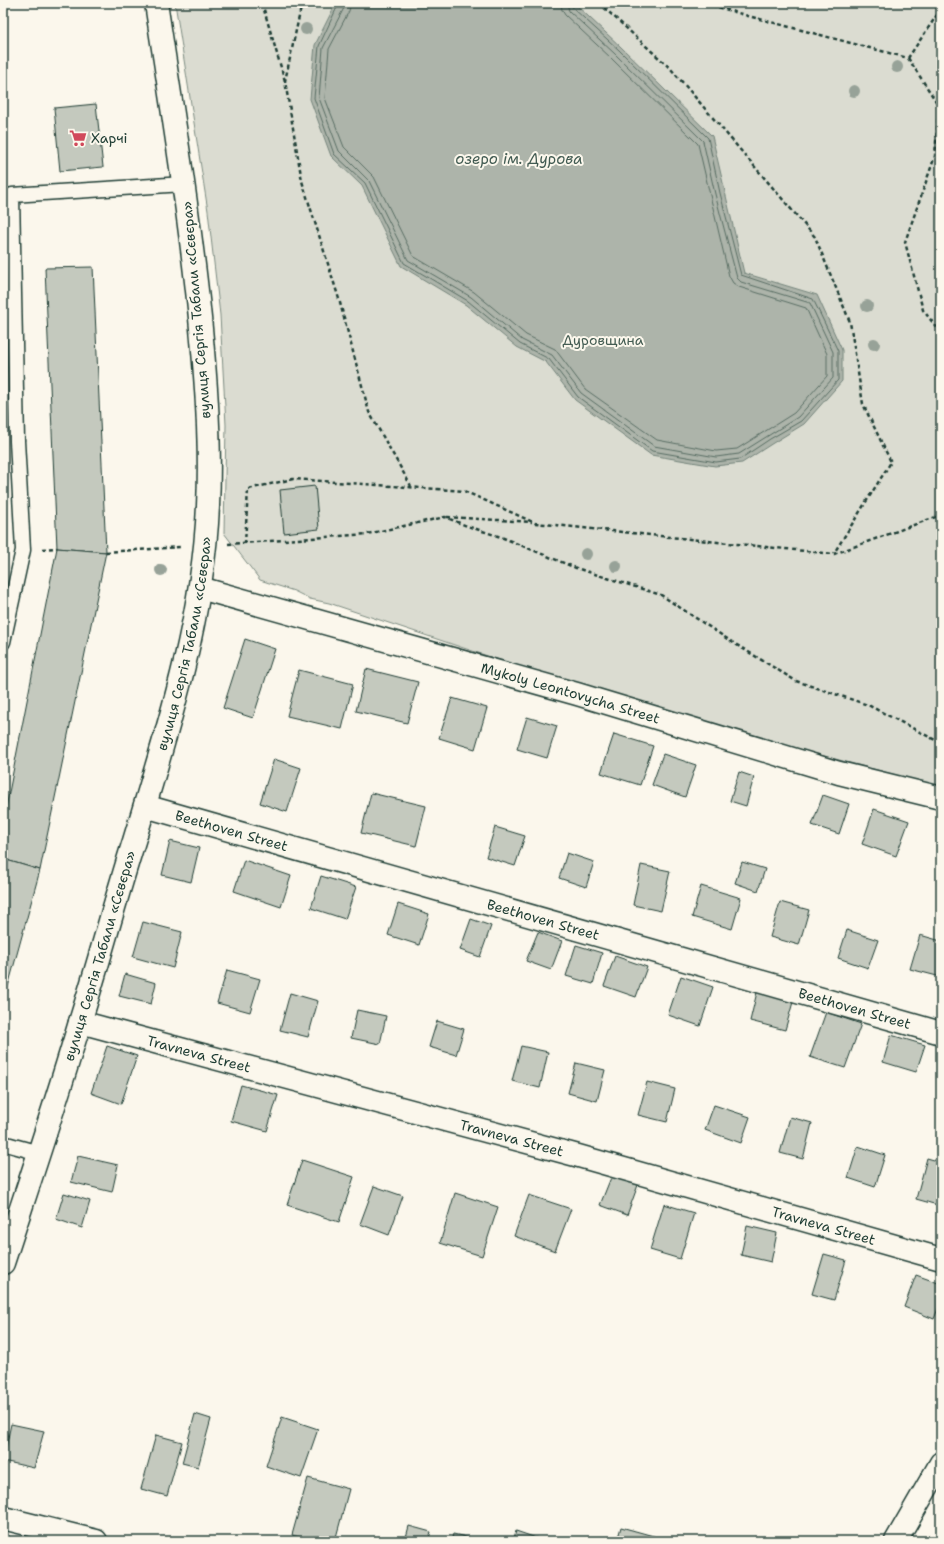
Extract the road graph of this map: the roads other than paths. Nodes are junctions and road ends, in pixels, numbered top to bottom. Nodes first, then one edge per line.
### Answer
1 (156, 3) edge
2 (184, 184) junction
3 (200, 588) junction
4 (3, 642) edge
5 (941, 798) edge
6 (145, 806) junction
7 (80, 1022) junction
8 (941, 1033) edge
9 (3, 1143) edge
10 (38, 1153) junction
11 (941, 1259) edge
12 (3, 1263) edge
13 (941, 1463) edge
14 (3, 1518) edge
15 (96, 1541) edge
16 (896, 1541) edge

1 - 2 street, вулиця Сергія Табали «Сєвєра»
2 - 3 street, вулиця Сергія Табали «Сєвєра»
2 - 4 lane
3 - 5 street, Mykoly Leontovycha Street
3 - 6 street, вулиця Сергія Табали «Сєвєра»
6 - 7 street, вулиця Сергія Табали «Сєвєра»
6 - 8 street, Beethoven Street
7 - 10 street, вулиця Сергія Табали «Сєвєра»
7 - 11 street, Travneva Street
9 - 10 lane
10 - 12 street, вулиця Сергія Табали «Сєвєра»
13 - 16 street
14 - 15 street

